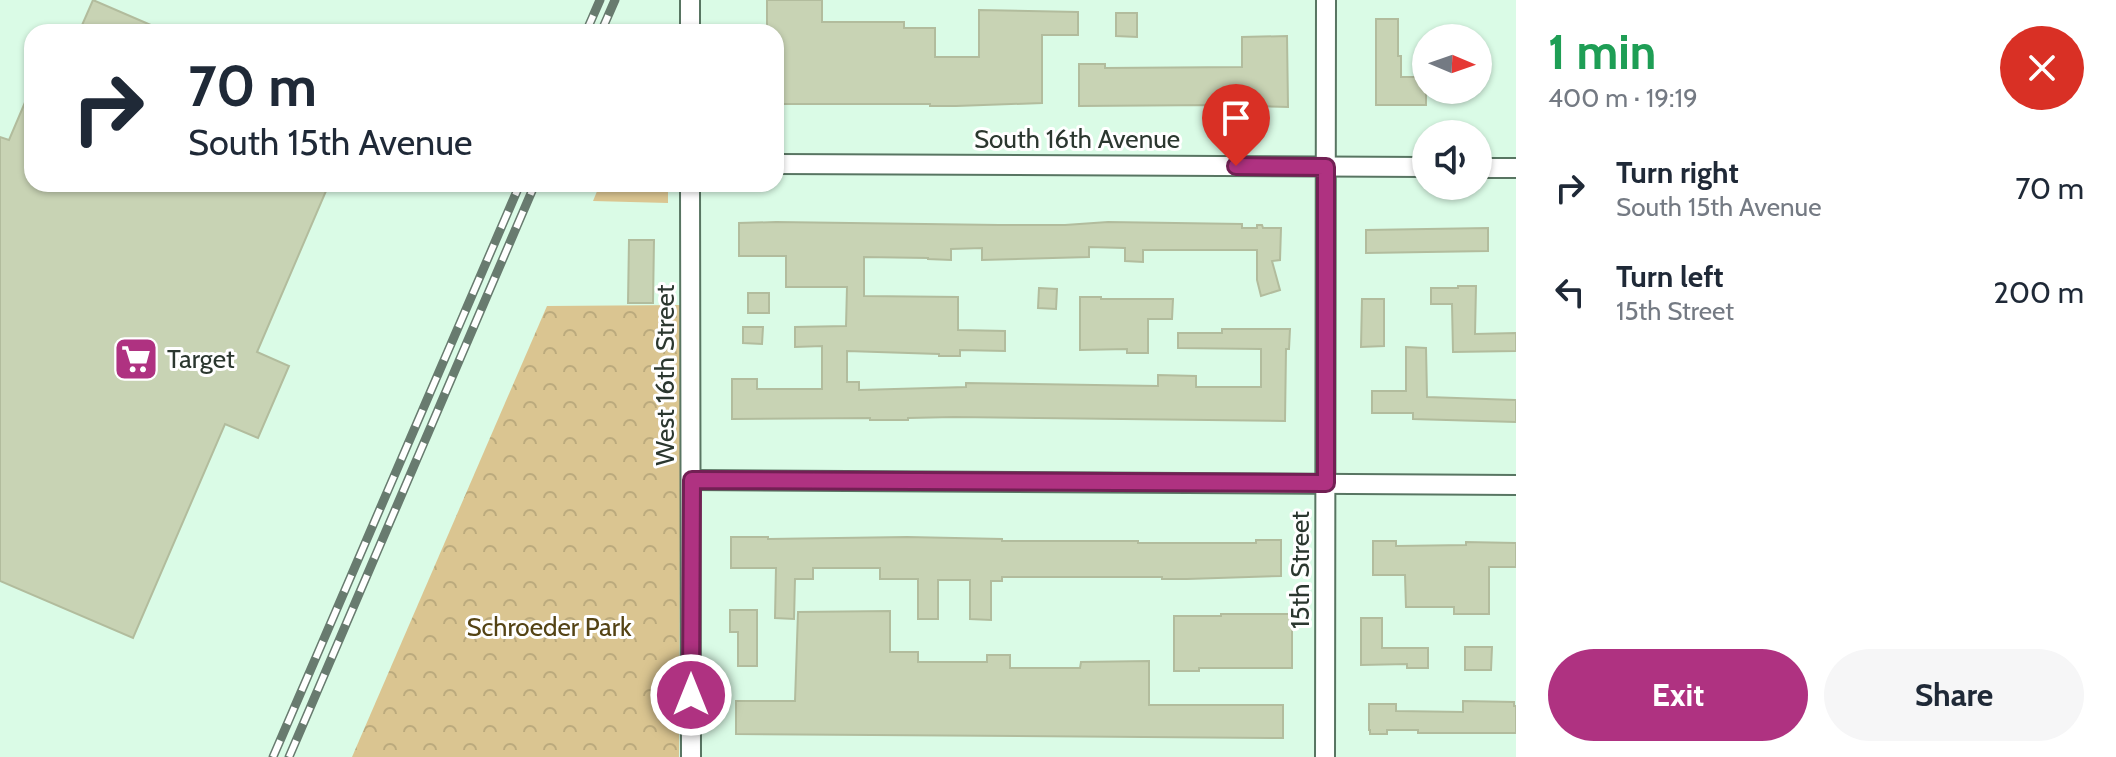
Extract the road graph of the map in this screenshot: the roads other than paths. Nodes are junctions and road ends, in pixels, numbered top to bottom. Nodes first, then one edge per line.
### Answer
1 (690, 0) edge
2 (1326, 0) edge
3 (690, 24) edge
4 (784, 164) edge
5 (1326, 167) junction
6 (1412, 167) edge
7 (1492, 168) edge
8 (1516, 168) edge
9 (690, 192) edge
10 (692, 480) junction
11 (1326, 483) junction
12 (1516, 485) edge
13 (691, 757) edge
14 (1325, 757) edge

1 - 3 street
2 - 5 street, 15th Street
4 - 5 street, South 16th Avenue
5 - 6 street, South 16th Avenue
5 - 11 street, 15th Street
7 - 8 street
9 - 10 street, West 16th Street
10 - 11 street
10 - 13 street, West 16th Street
11 - 12 street
11 - 14 street, 15th Street

